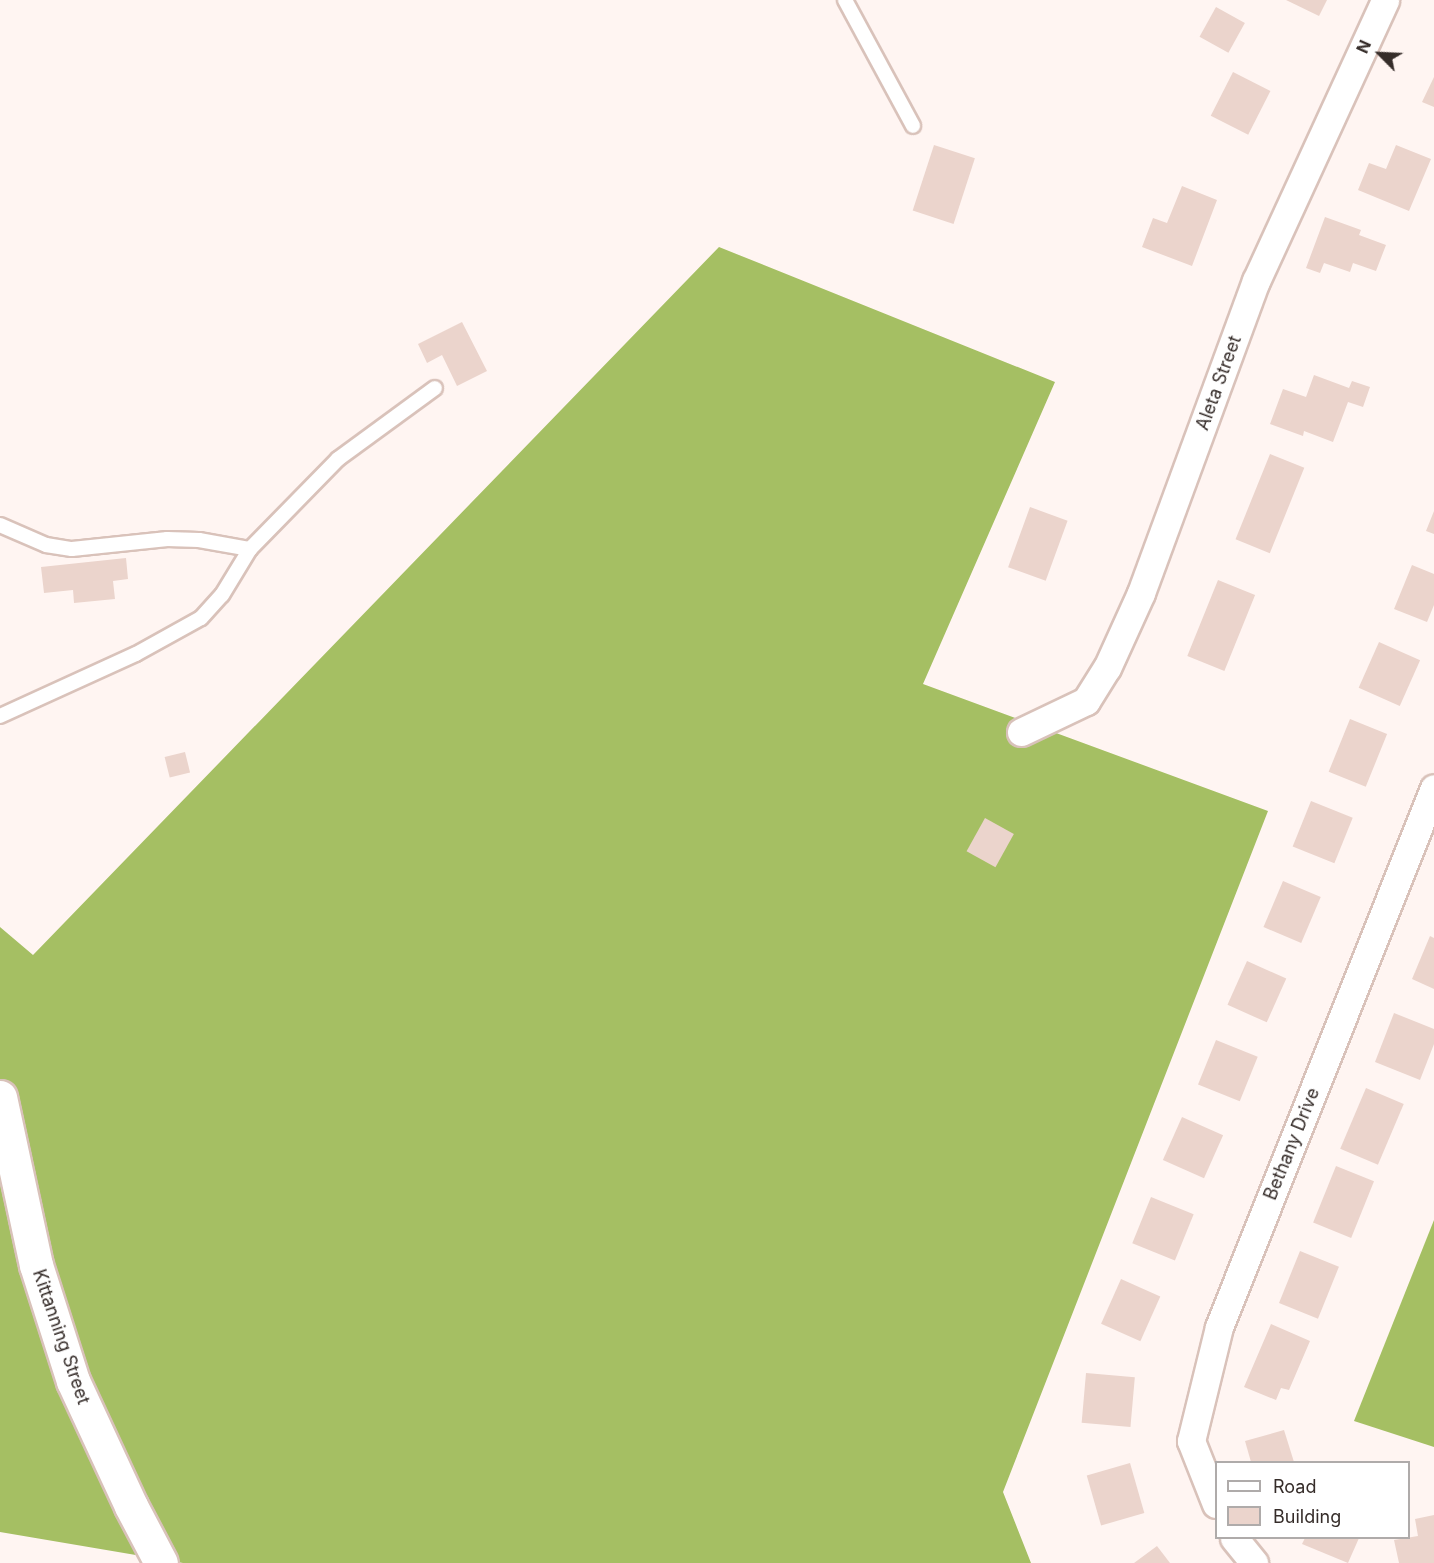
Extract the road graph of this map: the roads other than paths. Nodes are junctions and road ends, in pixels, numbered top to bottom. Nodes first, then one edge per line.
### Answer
1 (845, 0) edge
2 (1385, 0) edge
3 (914, 126) dead end
4 (435, 388) dead end
5 (0, 525) edge
6 (250, 549) junction
7 (0, 716) edge
8 (1021, 732) dead end
9 (1434, 788) edge
10 (0, 1097) edge
11 (1215, 1501) edge
12 (1235, 1539) edge
13 (161, 1563) edge
14 (1254, 1563) edge

1 - 3 lane
2 - 8 street, Aleta Street
4 - 6 lane
5 - 6 lane
6 - 7 lane
9 - 11 street, Bethany Drive
10 - 13 street, Kittanning Street
12 - 14 street

